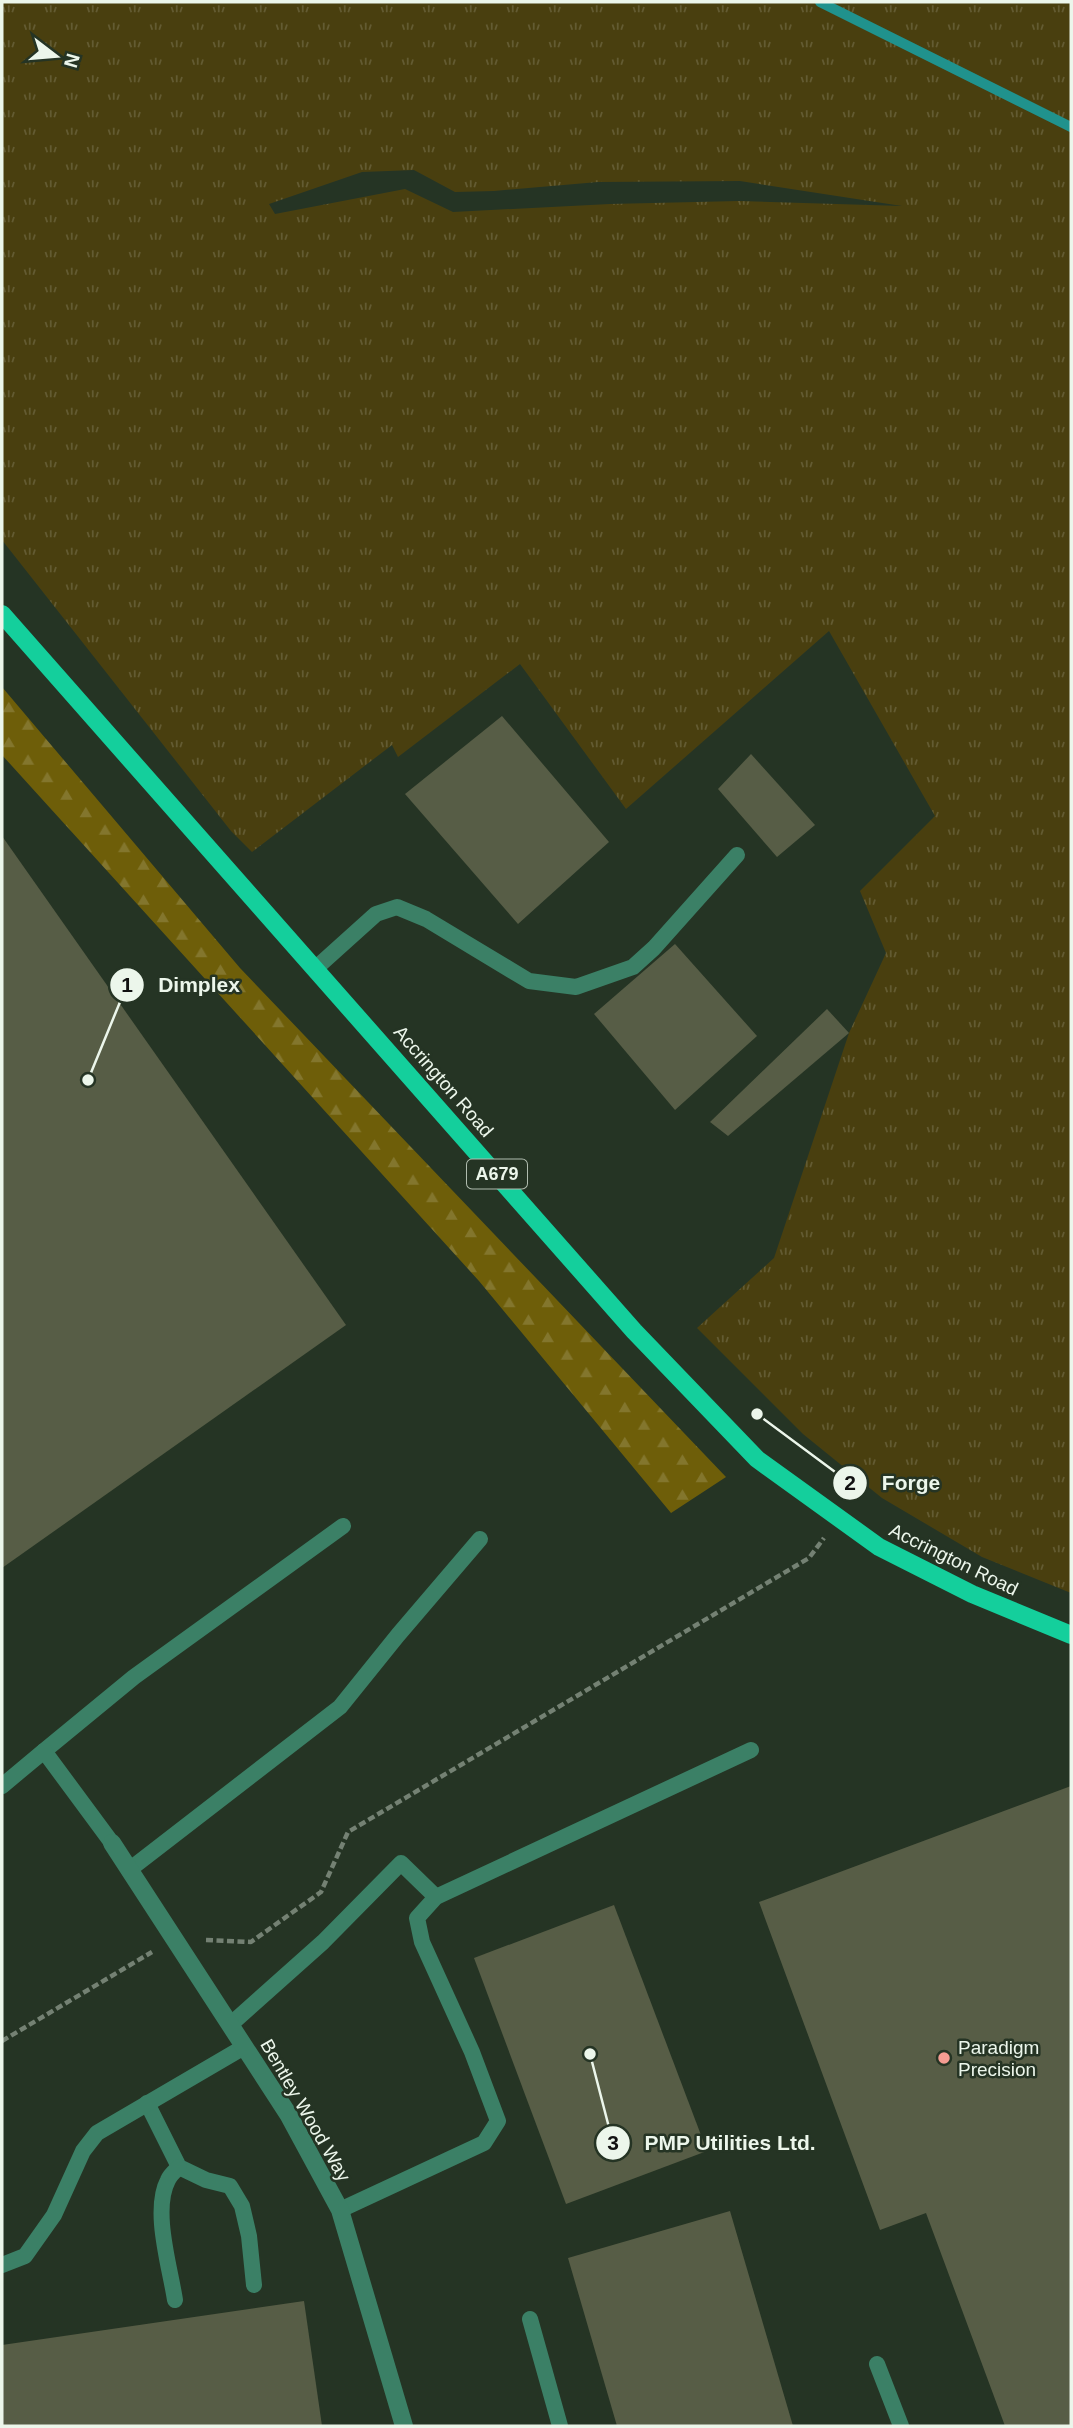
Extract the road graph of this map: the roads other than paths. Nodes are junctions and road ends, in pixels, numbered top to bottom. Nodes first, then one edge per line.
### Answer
1 (2, 614) edge
2 (737, 855) dead end
3 (316, 968) junction
4 (343, 1526) dead end
5 (480, 1539) dead end
6 (1071, 1635) edge
7 (751, 1750) dead end
8 (44, 1751) junction
9 (2, 1786) edge
10 (112, 1843) joint
11 (129, 1870) junction
12 (436, 1897) junction
13 (230, 2025) junction
14 (244, 2047) junction
15 (147, 2104) junction
16 (179, 2167) junction
17 (340, 2210) junction
18 (2, 2266) edge
19 (254, 2285) dead end
20 (175, 2300) dead end
21 (530, 2319) dead end
22 (877, 2364) dead end
23 (404, 2426) edge
24 (560, 2426) edge
25 (901, 2426) edge

1 - 3 main road, Accrington Road / A679
2 - 3 lane
3 - 6 main road, Accrington Road / A679
4 - 8 lane
5 - 11 lane
7 - 12 lane
8 - 9 lane
8 - 10 lane
10 - 11 street, Bentley Wood Way
11 - 13 street, Bentley Wood Way
12 - 13 lane
12 - 17 lane
13 - 14 street, Bentley Wood Way
14 - 15 lane
14 - 17 street, Bentley Wood Way
15 - 16 lane
15 - 18 lane
16 - 19 lane
16 - 20 lane
17 - 23 street, Bentley Wood Way
21 - 24 lane
22 - 25 lane

